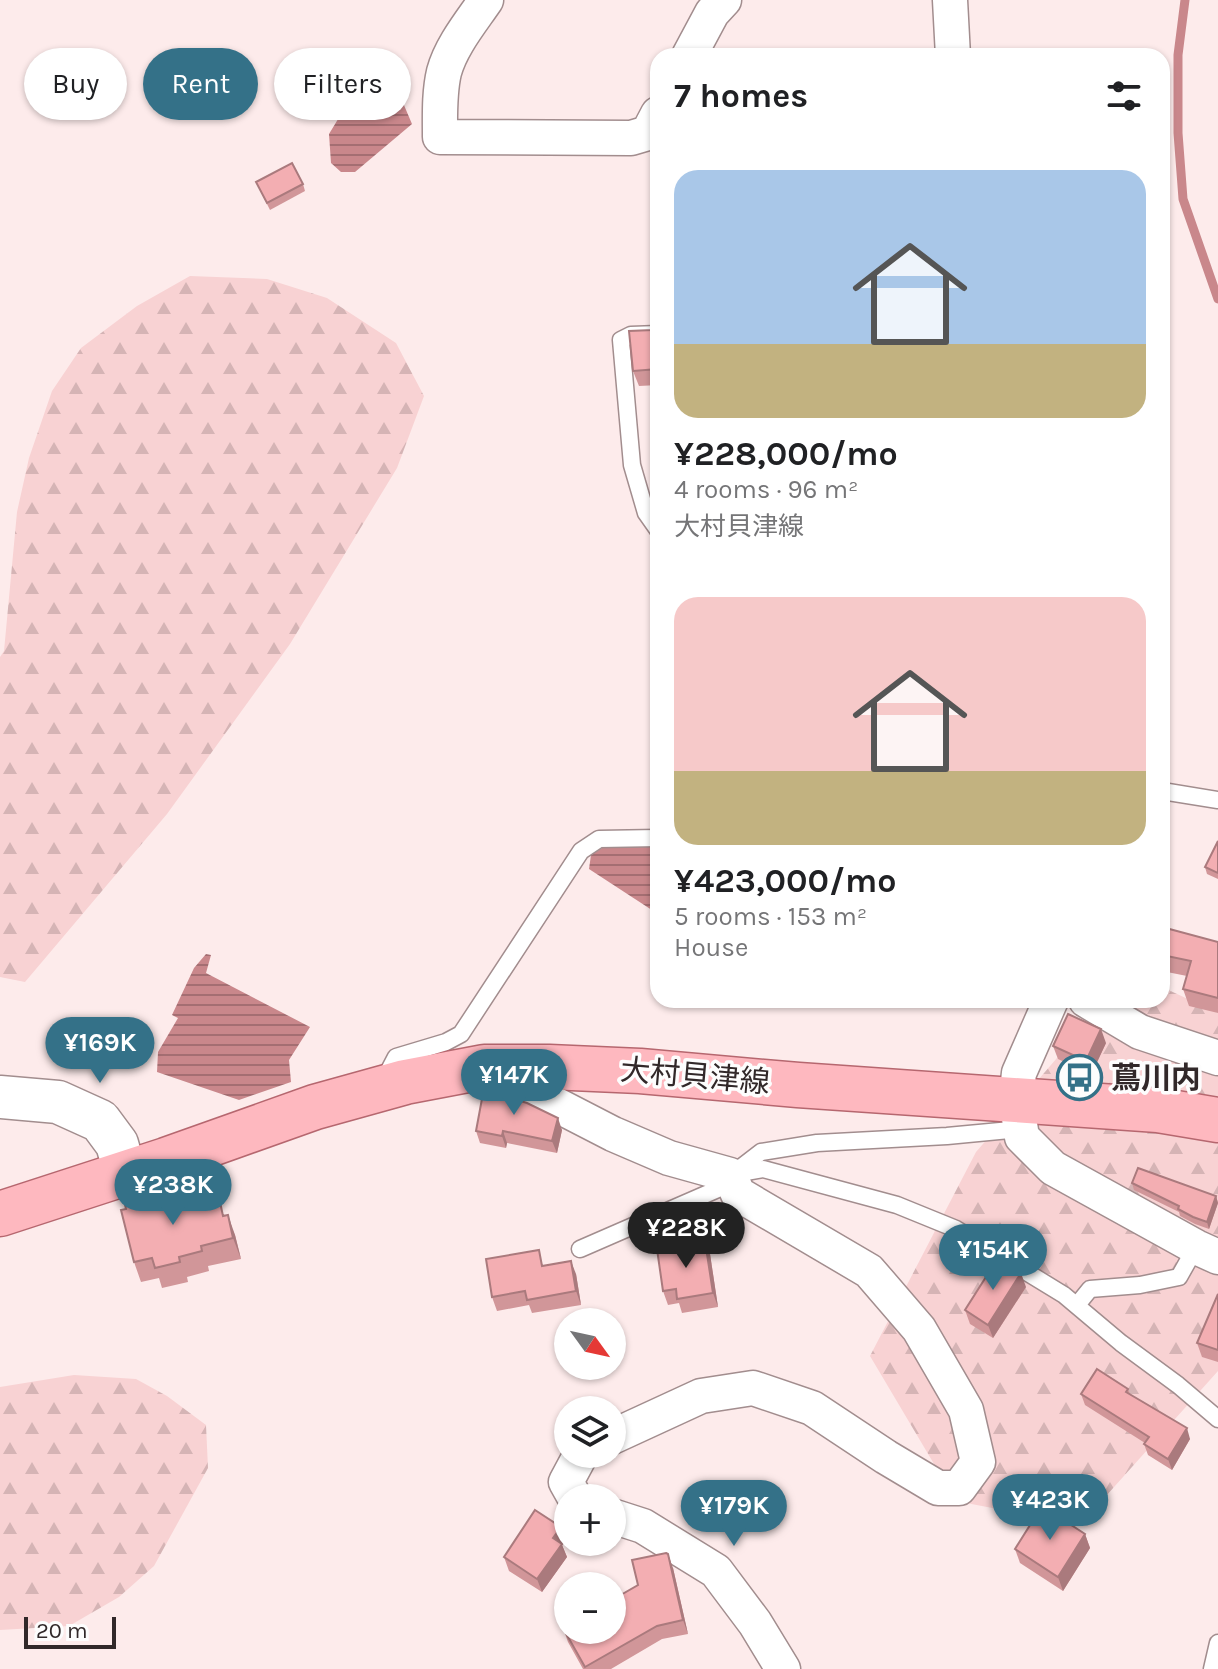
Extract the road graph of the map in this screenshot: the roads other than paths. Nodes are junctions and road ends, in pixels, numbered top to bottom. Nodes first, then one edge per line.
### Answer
1 (486, 0) edge
2 (724, 0) edge
3 (950, 0) edge
4 (693, 48) edge
5 (953, 48) edge
6 (650, 129) edge
7 (650, 334) edge
8 (650, 519) edge
9 (1170, 792) edge
10 (1218, 800) edge
11 (650, 838) edge
12 (1047, 1008) edge
13 (1100, 1008) edge
14 (1218, 1058) edge
15 (484, 1067) junction
16 (379, 1089) junction
17 (0, 1097) edge
18 (1018, 1114) junction
19 (1218, 1120) edge
20 (125, 1172) junction
21 (732, 1179) junction
22 (0, 1214) edge
23 (580, 1249) dead end
24 (1207, 1252) edge
25 (1077, 1305) junction
26 (1218, 1419) edge
27 (626, 1431) edge
28 (626, 1521) edge
29 (1218, 1643) edge
30 (783, 1669) edge
31 (1212, 1669) edge

1 - 6 street
2 - 4 street
3 - 5 street
7 - 8 lane
9 - 10 lane
11 - 16 lane
12 - 18 street
13 - 14 street
15 - 16 main road, 大村貝津線
15 - 18 main road, 大村貝津線
15 - 21 street
16 - 20 main road, 大村貝津線
17 - 20 street
18 - 19 main road, 大村貝津線
18 - 21 lane
18 - 24 street
20 - 22 main road, 大村貝津線
21 - 23 lane
21 - 25 lane
21 - 27 street
24 - 25 lane
25 - 26 lane
28 - 30 street
29 - 31 lane

